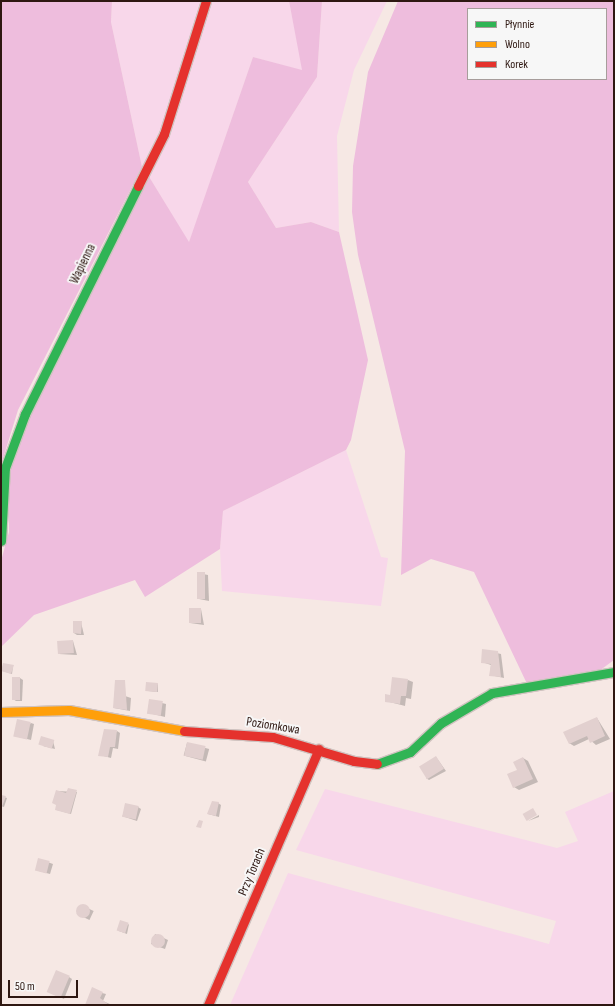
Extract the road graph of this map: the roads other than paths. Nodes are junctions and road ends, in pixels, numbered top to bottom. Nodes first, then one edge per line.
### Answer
1 (206, 1) edge
2 (1, 542) edge
3 (614, 672) edge
4 (1, 712) edge
5 (319, 749) junction
6 (208, 1005) edge

1 - 2 street, Wapienna
3 - 5 street, Poziomkowa
4 - 5 street, Poziomkowa
5 - 6 street, Przy Torach

